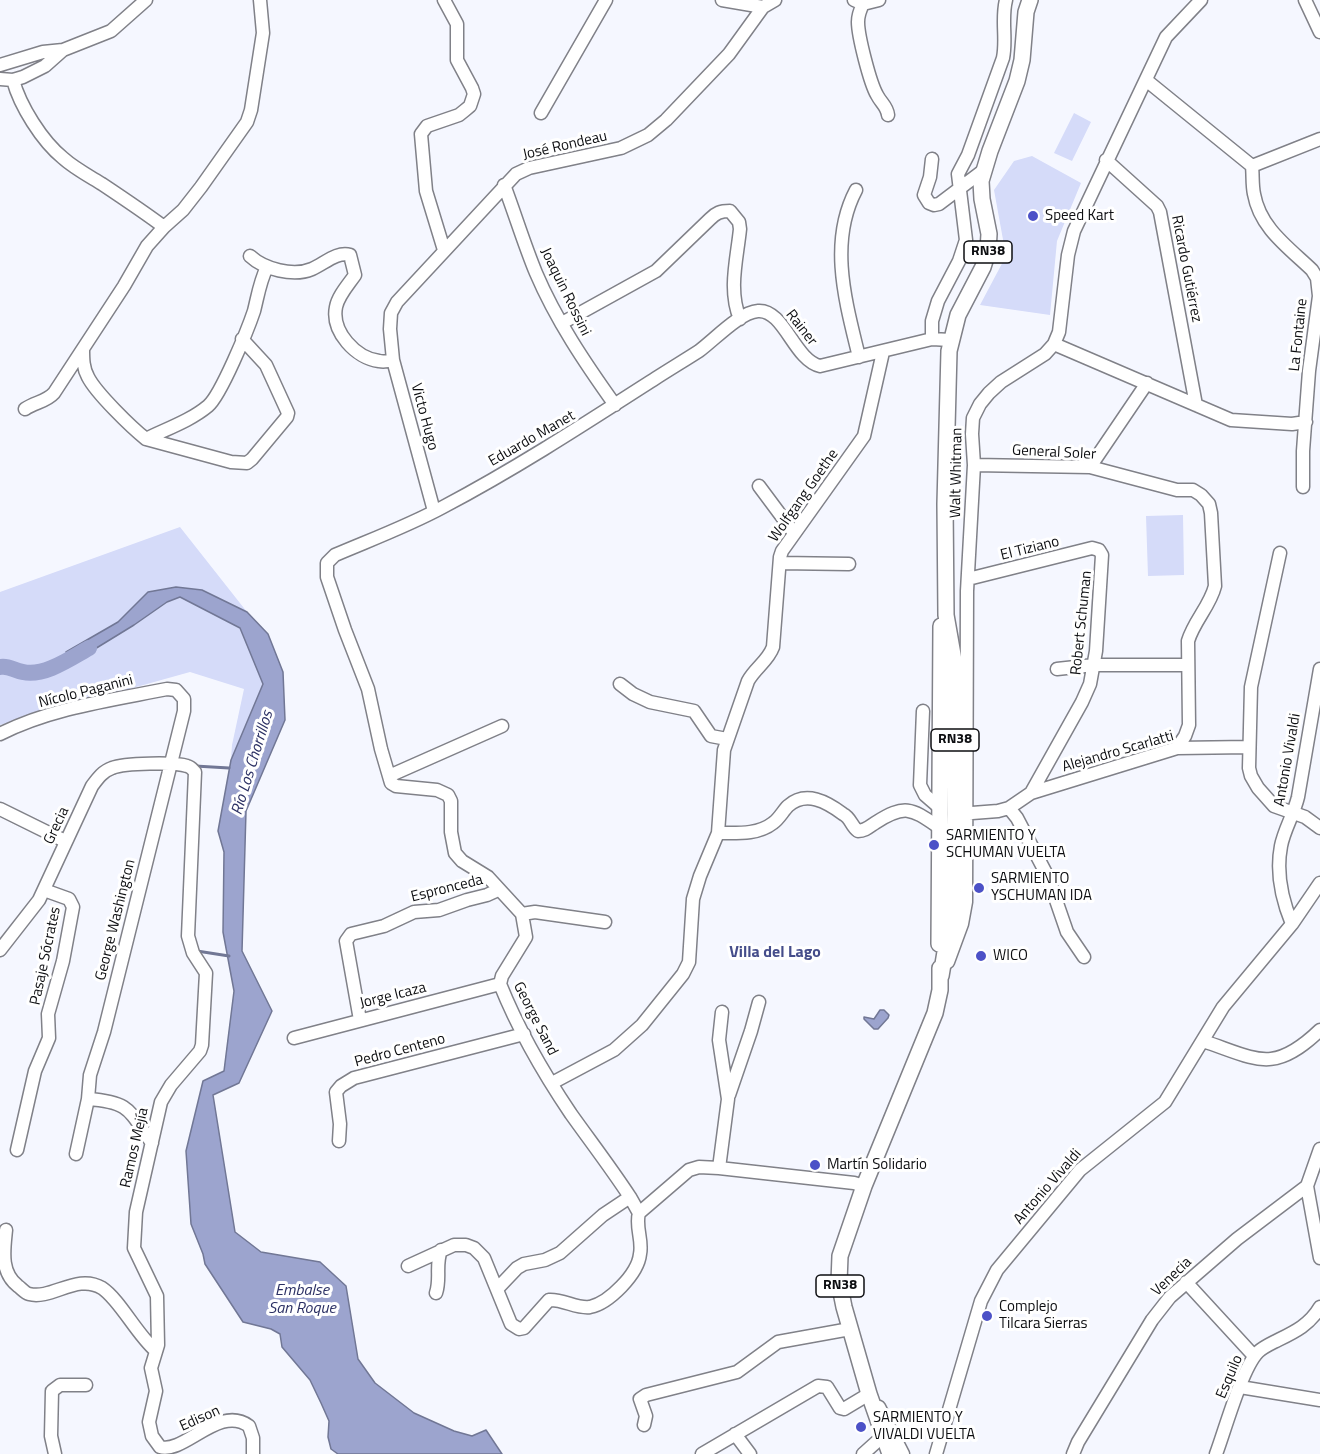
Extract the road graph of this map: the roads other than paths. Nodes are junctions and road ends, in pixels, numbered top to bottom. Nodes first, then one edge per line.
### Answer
1 (146, 0) edge
2 (260, 0) edge
3 (444, 0) edge
4 (606, 0) edge
5 (722, 0) edge
6 (775, 0) edge
7 (879, 0) edge
8 (1006, 0) edge
9 (1030, 0) edge
10 (1201, 0) edge
11 (1305, 0) edge
12 (859, 2) edge
13 (763, 7) junction
14 (1320, 32) edge
15 (63, 50) junction
16 (0, 65) edge
17 (0, 79) edge
18 (13, 80) junction
19 (1146, 80) junction
20 (542, 113) dead end
21 (888, 115) dead end
22 (980, 118) junction
23 (1003, 119) junction
24 (1320, 139) edge
25 (932, 159) dead end
26 (1106, 160) junction
27 (1252, 166) junction
28 (984, 170) junction
29 (504, 185) junction
30 (959, 188) junction
31 (856, 190) dead end
32 (164, 226) junction
33 (444, 250) junction
34 (250, 256) dead end
35 (267, 267) junction
36 (740, 319) junction
37 (561, 323) junction
38 (390, 329) joint
39 (242, 339) junction
40 (932, 339) junction
41 (950, 340) junction
42 (1054, 344) junction
43 (83, 349) junction
44 (883, 352) junction
45 (859, 357) junction
46 (393, 360) junction
47 (1147, 383) junction
48 (615, 405) junction
49 (1196, 405) junction
50 (25, 409) dead end
51 (1306, 422) junction
52 (147, 439) junction
53 (974, 465) junction
54 (1090, 466) junction
55 (759, 486) dead end
56 (1303, 487) dead end
57 (945, 504) junction
58 (434, 511) junction
59 (794, 533) junction
60 (1099, 550) joint
61 (1280, 553) dead end
62 (780, 563) junction
63 (849, 564) dead end
64 (967, 585) junction
65 (946, 591) junction
66 (1094, 664) junction
67 (1188, 665) junction
68 (1057, 669) dead end
69 (1320, 669) edge
70 (620, 684) dead end
71 (180, 694) joint
72 (940, 696) junction
73 (923, 711) dead end
74 (502, 726) dead end
75 (0, 734) edge
76 (727, 739) junction
77 (1249, 747) junction
78 (1177, 748) junction
79 (171, 764) junction
80 (389, 776) junction
81 (1030, 793) junction
82 (940, 808) junction
83 (1009, 808) junction
84 (0, 809) edge
85 (1294, 813) junction
86 (961, 814) junction
87 (940, 828) junction
88 (1320, 828) edge
89 (718, 833) junction
90 (65, 841) junction
91 (1320, 883) edge
92 (498, 890) junction
93 (44, 891) junction
94 (522, 915) junction
95 (605, 922) dead end
96 (1292, 924) junction
97 (0, 950) edge
98 (1084, 957) dead end
99 (941, 978) junction
100 (500, 984) junction
101 (759, 1002) dead end
102 (722, 1012) dead end
103 (360, 1020) junction
104 (1320, 1030) edge
105 (524, 1034) junction
106 (294, 1038) dead end
107 (1203, 1041) junction
108 (552, 1083) junction
109 (88, 1099) junction
110 (728, 1099) junction
111 (339, 1141) dead end
112 (152, 1143) junction
113 (1320, 1149) edge
114 (17, 1150) dead end
115 (76, 1154) dead end
116 (719, 1168) junction
117 (864, 1186) junction
118 (1307, 1186) junction
119 (630, 1197) junction
120 (639, 1213) junction
121 (6, 1230) dead end
122 (441, 1250) junction
123 (1320, 1257) edge
124 (408, 1266) dead end
125 (1186, 1282) junction
126 (498, 1288) junction
127 (436, 1293) dead end
128 (1320, 1307) edge
129 (850, 1329) junction
130 (156, 1351) junction
131 (1254, 1356) junction
132 (86, 1385) dead end
133 (1240, 1387) junction
134 (868, 1390) junction
135 (1320, 1400) edge
136 (644, 1425) dead end
137 (735, 1434) junction
138 (883, 1436) junction
139 (170, 1449) joint
140 (55, 1454) edge
141 (253, 1454) edge
142 (702, 1454) edge
143 (750, 1454) edge
144 (863, 1454) edge
145 (890, 1454) edge
146 (903, 1454) edge
147 (936, 1454) edge
148 (1072, 1454) edge
149 (1216, 1454) edge

1 - 15 street
2 - 32 street
3 - 33 street
4 - 20 street
5 - 13 street
6 - 13 street
7 - 12 street
8 - 22 street
9 - 23 main road, RN38
10 - 19 street
11 - 14 street
12 - 21 street
13 - 29 street, José Rondeau
15 - 16 street
15 - 18 street
17 - 18 street
18 - 32 street
19 - 26 street
19 - 27 street
22 - 23 street
22 - 30 street
23 - 28 main road, RN38
24 - 27 street
25 - 30 street
26 - 42 street
26 - 49 street, Ricardo Gutiérrez
27 - 51 street, La Fontaine
28 - 30 street
28 - 41 main road, RN38
29 - 33 street, José Rondeau
29 - 37 street, Joaquin Rossini
30 - 40 street
31 - 45 street
32 - 43 street
33 - 38 street, José Rondeau
34 - 35 street
35 - 39 street
35 - 46 street
36 - 37 street
36 - 45 street, Rainer
36 - 48 street, Eduardo Manet
37 - 48 street, Joaquin Rossini
38 - 46 street, Victo Hugo
39 - 52 street
39 - 52 street
40 - 41 street, Rainer
40 - 44 street, Rainer
41 - 57 main road, RN38
42 - 47 street
42 - 53 street, Walt Whitman
43 - 50 street
43 - 52 street
44 - 45 street, Rainer
44 - 59 street, Wolfgang Goethe
46 - 58 street, Victo Hugo
47 - 49 street
47 - 54 street
48 - 58 street, Eduardo Manet
49 - 51 street
51 - 56 street, La Fontaine
53 - 54 street, General Soler
53 - 64 street, Walt Whitman
54 - 67 street, General Soler
55 - 59 street
57 - 65 main road, RN38
57 - 72 main road, RN38
58 - 80 street, Eduardo Manet
59 - 62 street, Wolfgang Goethe
60 - 64 street, El Tiziano
60 - 66 street, Robert Schuman
61 - 77 street
62 - 63 street
62 - 76 street, Wolfgang Goethe
64 - 65 street, El Tiziano
64 - 86 street, Walt Whitman
65 - 86 main road, RN38
66 - 67 street
66 - 68 street
66 - 81 street, Robert Schuman
67 - 78 street
69 - 85 street, Antonio Vivaldi
70 - 76 street
71 - 75 street, Nícolo Paganini
71 - 79 street, George Washington
72 - 82 main road, RN38
72 - 86 main road
73 - 82 street
74 - 80 street
76 - 89 street, Wolfgang Goethe
77 - 78 street, Alejandro Scarlatti
77 - 85 street
78 - 81 street, Alejandro Scarlatti
79 - 90 street, Grecia
79 - 109 street, George Washington
79 - 112 street, Ramos Mejía
80 - 92 street
81 - 83 street, Alejandro Scarlatti
82 - 87 main road, RN38
83 - 86 street, Alejandro Scarlatti
83 - 98 street
84 - 90 street
85 - 88 street
85 - 96 street, Antonio Vivaldi
86 - 87 main road
86 - 99 main road, RN38
87 - 89 street
87 - 99 main road, RN38
89 - 108 street, Wolfgang Goethe
90 - 93 street, Grecia
91 - 96 street, Antonio Vivaldi
92 - 94 street
92 - 103 street, Espronceda
93 - 97 street, Grecia
93 - 114 street, Pasaje Sócrates
94 - 95 street
94 - 100 street, George Sand
96 - 107 street, Antonio Vivaldi
99 - 117 main road, RN38
100 - 103 street, Jorge Icaza
100 - 105 street, George Sand
101 - 110 street
102 - 110 street
103 - 106 street, Jorge Icaza
104 - 107 street
105 - 108 street, George Sand
105 - 111 street, Pedro Centeno
107 - 147 street, Antonio Vivaldi
108 - 119 street, George Sand
109 - 112 street
109 - 115 street, George Washington
110 - 116 street
112 - 130 street, Ramos Mejía
113 - 118 street
116 - 117 street
116 - 120 street
117 - 129 main road, RN38
118 - 123 street
118 - 125 street, Venecia
119 - 120 street, George Sand
119 - 126 street
120 - 126 street
121 - 130 street
122 - 124 street
122 - 126 street
122 - 127 street
125 - 131 street
125 - 148 street, Venecia
128 - 131 street, Esquilo
129 - 134 main road, RN38
129 - 136 street
130 - 139 street, Ramos Mejía
131 - 133 street, Esquilo
132 - 140 street
133 - 135 street
133 - 149 street, Esquilo
134 - 137 street
134 - 138 main road, RN38
134 - 146 street
137 - 142 street
137 - 143 street
138 - 144 street
138 - 145 main road, RN38
139 - 141 street, Edison

